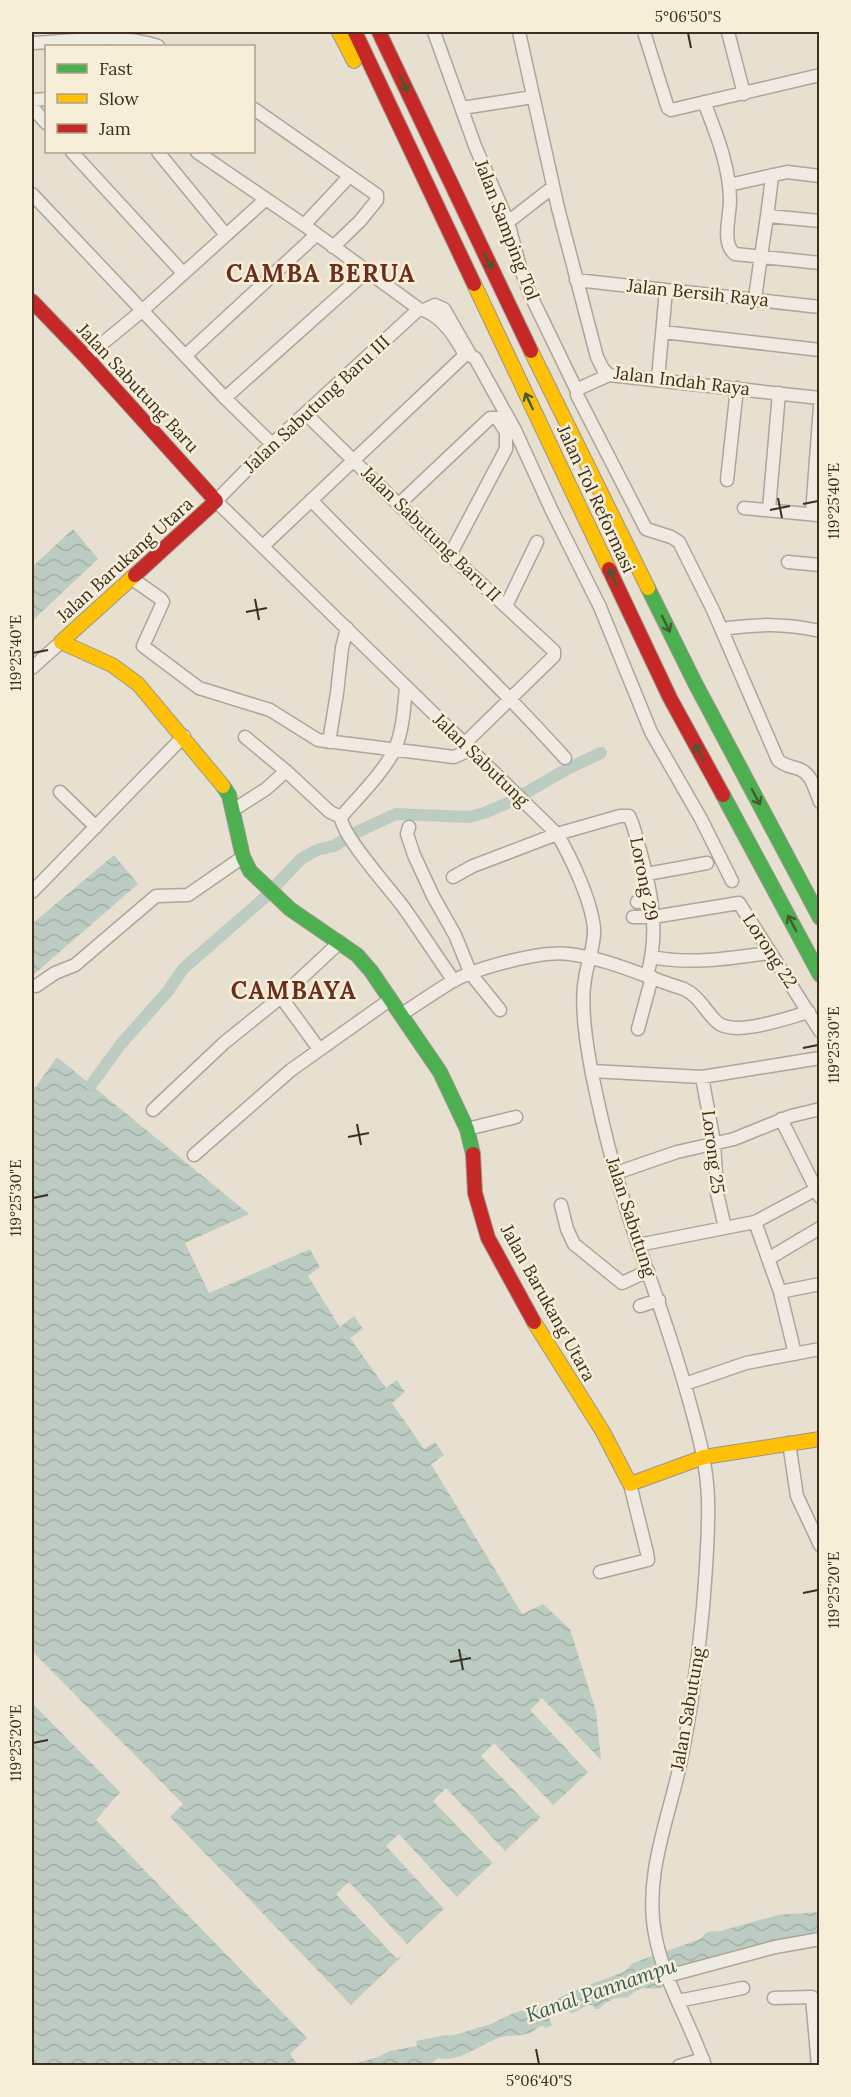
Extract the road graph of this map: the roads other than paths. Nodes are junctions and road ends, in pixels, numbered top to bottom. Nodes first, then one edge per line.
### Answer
1 (339, 32) edge
2 (355, 32) edge
3 (379, 32) edge
4 (434, 32) edge
5 (519, 32) edge
6 (644, 32) edge
7 (728, 32) edge
8 (32, 43) edge
9 (112, 43) edge
10 (154, 45) edge
11 (819, 75) edge
12 (744, 94) junction
13 (533, 97) junction
14 (704, 102) junction
15 (32, 107) edge
16 (462, 108) junction
17 (255, 110) edge
18 (45, 122) edge
19 (73, 153) edge
20 (159, 153) edge
21 (202, 153) edge
22 (771, 176) junction
23 (819, 176) edge
24 (345, 181) dead end
25 (729, 185) junction
26 (553, 187) junction
27 (32, 194) edge
28 (266, 199) junction
29 (768, 216) junction
30 (819, 221) edge
31 (508, 222) junction
32 (304, 225) junction
33 (316, 234) junction
34 (226, 235) junction
35 (333, 247) junction
36 (760, 255) junction
37 (819, 264) edge
38 (367, 271) junction
39 (183, 273) junction
40 (576, 280) junction
41 (666, 290) junction
42 (755, 299) junction
43 (32, 301) edge
44 (819, 307) edge
45 (143, 310) junction
46 (422, 310) junction
47 (663, 332) junction
48 (819, 350) edge
49 (185, 356) junction
50 (86, 357) junction
51 (516, 373) junction
52 (609, 375) junction
53 (658, 379) junction
54 (736, 388) junction
55 (577, 391) junction
56 (779, 393) junction
57 (225, 398) junction
58 (819, 398) edge
59 (819, 406) edge
60 (306, 414) junction
61 (272, 444) junction
62 (354, 460) junction
63 (727, 480) dead end
64 (311, 500) junction
65 (216, 501) junction
66 (399, 504) junction
67 (744, 508) dead end
68 (769, 509) junction
69 (816, 515) edge
70 (537, 542) dead end
71 (264, 545) junction
72 (450, 555) junction
73 (788, 562) dead end
74 (819, 566) edge
75 (131, 578) junction
76 (506, 606) junction
77 (347, 628) junction
78 (721, 629) junction
79 (819, 631) edge
80 (62, 642) junction
81 (32, 668) edge
82 (406, 687) junction
83 (511, 698) junction
84 (184, 736) junction
85 (245, 736) dead end
86 (329, 742) junction
87 (467, 747) junction
88 (394, 750) junction
89 (565, 758) dead end
90 (286, 771) junction
91 (60, 792) dead end
92 (819, 802) edge
93 (233, 810) junction
94 (341, 817) junction
95 (96, 827) junction
96 (409, 827) dead end
97 (557, 834) junction
98 (243, 857) junction
99 (707, 863) dead end
100 (647, 874) junction
101 (453, 877) dead end
102 (732, 881) dead end
103 (32, 892) edge
104 (651, 901) junction
105 (637, 902) dead end
106 (633, 917) dead end
107 (653, 917) junction
108 (819, 918) edge
109 (340, 942) junction
110 (770, 953) junction
111 (590, 957) junction
112 (652, 957) junction
113 (471, 975) junction
114 (819, 975) edge
115 (654, 978) junction
116 (454, 981) junction
117 (36, 986) dead end
118 (281, 997) junction
119 (391, 999) junction
120 (500, 1010) dead end
121 (809, 1012) junction
122 (402, 1014) junction
123 (638, 1029) dead end
124 (819, 1031) edge
125 (319, 1049) junction
126 (819, 1058) edge
127 (592, 1071) junction
128 (702, 1077) junction
129 (153, 1110) dead end
130 (819, 1110) edge
131 (516, 1117) dead end
132 (781, 1119) junction
133 (467, 1129) junction
134 (714, 1142) junction
135 (194, 1155) dead end
136 (616, 1173) junction
137 (817, 1194) edge
138 (561, 1205) dead end
139 (755, 1222) junction
140 (726, 1228) junction
141 (819, 1228) edge
142 (638, 1245) junction
143 (768, 1259) junction
144 (648, 1271) junction
145 (819, 1284) edge
146 (780, 1293) junction
147 (659, 1300) junction
148 (640, 1306) dead end
149 (819, 1349) edge
150 (795, 1354) junction
151 (685, 1384) junction
152 (819, 1439) edge
153 (789, 1443) junction
154 (704, 1457) junction
155 (630, 1484) junction
156 (819, 1545) edge
157 (600, 1572) dead end
158 (819, 1939) edge
159 (667, 1975) junction
160 (743, 1988) dead end
161 (816, 1997) edge
162 (774, 1998) dead end
163 (678, 2001) junction
164 (704, 2062) edge
165 (679, 2066) edge
166 (818, 2066) edge

1 - 51 main road
2 - 51 main road, Jalan Tol Reformasi
3 -> 108 main road, Jalan Tol Reformasi
4 - 16 street, Jalan Samping Tol
5 - 13 street, Jalan Indah Raya
6 - 14 street
7 - 12 street
8 - 9 street
9 - 10 street
11 - 12 street
12 - 14 street
13 - 16 street
13 - 26 street, Jalan Indah Raya
14 - 25 street
15 - 18 street
16 - 31 street, Jalan Samping Tol
17 - 35 street
19 - 39 street
20 - 34 street
21 - 28 street
22 - 23 street
22 - 25 street
22 - 29 street
24 - 32 street
25 - 36 street
26 - 31 street
26 - 40 street, Jalan Indah Raya
27 - 45 street
28 - 32 street
28 - 34 street
29 - 30 street
29 - 36 street
31 - 55 street, Jalan Samping Tol
32 - 33 street
33 - 35 street
33 - 49 street
34 - 39 street
35 - 38 street
36 - 37 street
36 - 42 street
38 - 46 street
38 - 57 street
39 - 45 street
40 - 41 street, Jalan Bersih Raya
40 - 52 street, Jalan Indah Raya
41 - 42 street, Jalan Bersih Raya
41 - 47 street
42 - 44 street, Jalan Bersih Raya
43 - 50 main road, Jalan Sabutung Baru
45 - 49 street
45 - 50 street
46 - 60 street, Jalan Sabutung Baru III
46 - 62 street
46 - 102 street
47 - 48 street
47 - 53 street
49 - 57 street
50 - 65 main road, Jalan Sabutung Baru
114 -> 51 main road, Jalan Tol Reformasi
52 - 53 street, Jalan Indah Raya
52 - 55 street
53 - 54 street, Jalan Indah Raya
54 - 56 street, Jalan Indah Raya
54 - 63 street
55 - 78 street, Jalan Samping Tol
56 - 58 street, Jalan Indah Raya
56 - 68 street
57 - 61 street
59 - 69 street
60 - 61 street, Jalan Sabutung Baru III
60 - 62 street, Jalan Sabutung Baru II
61 - 65 street, Jalan Sabutung Baru III
62 - 64 street
62 - 66 street, Jalan Sabutung Baru II
64 - 71 street
64 - 83 street
65 - 71 street, Jalan Sabutung
65 - 75 main road, Jalan Barukang Utara
66 - 72 street, Jalan Sabutung Baru II
66 - 72 street
67 - 68 street
68 - 69 street
70 - 76 street
71 - 77 street, Jalan Sabutung
72 - 76 street, Jalan Sabutung Baru II
73 - 74 street
75 - 80 main road, Jalan Barukang Utara
75 - 86 street
76 - 83 street, Jalan Sabutung Baru II
77 - 82 street, Jalan Sabutung
77 - 86 street
78 - 79 street
78 - 92 street, Jalan Samping Tol
80 - 81 street
80 - 84 main road, Jalan Barukang Utara
82 - 87 street, Jalan Sabutung
82 - 88 street
83 - 87 street
83 - 89 street
84 - 93 main road, Jalan Barukang Utara
84 - 95 street
85 - 90 street
86 - 88 street
87 - 88 street
87 - 97 street, Jalan Sabutung
88 - 94 street
90 - 93 street
90 - 94 street
91 - 95 street
93 - 98 main road, Jalan Barukang Utara
94 - 116 street
95 - 103 street
96 - 113 street
97 - 100 street, Lorong 29
97 - 101 street
97 - 111 street, Jalan Sabutung
98 - 109 main road, Jalan Barukang Utara
98 - 117 street
99 - 100 street
100 - 104 street, Lorong 29
104 - 105 street
104 - 107 street, Lorong 29
106 - 107 street
107 - 110 street, Lorong 22
107 - 112 street, Lorong 29
109 - 118 street
109 - 119 main road, Jalan Barukang Utara
110 - 112 street
110 - 121 street, Lorong 22
111 - 113 street
111 - 115 street
111 - 127 street, Jalan Sabutung
112 - 115 street, Lorong 29
113 - 116 street
113 - 120 street
115 - 121 street
115 - 123 street, Lorong 29
116 - 122 street
118 - 125 street
118 - 129 street
119 - 122 main road, Jalan Barukang Utara
119 - 125 street
121 - 124 street, Lorong 22
122 - 133 main road, Jalan Barukang Utara
125 - 135 street
126 - 128 street
127 - 128 street
127 - 136 street, Jalan Sabutung
128 - 134 street, Lorong 25
130 - 132 street
131 - 133 street
132 - 134 street
132 - 137 street
133 - 155 main road, Jalan Barukang Utara
134 - 136 street
134 - 140 street, Lorong 25
136 - 142 street, Jalan Sabutung
137 - 139 street
138 - 144 street
139 - 140 street
139 - 143 street
140 - 142 street
141 - 143 street
142 - 144 street, Jalan Sabutung
143 - 146 street
144 - 147 street, Jalan Sabutung
145 - 146 street
146 - 150 street
147 - 148 street
147 - 151 street, Jalan Sabutung
149 - 150 street
150 - 151 street
151 - 154 street, Jalan Sabutung
152 - 153 main road
153 - 154 main road
153 - 156 street
154 - 155 main road
154 - 159 street, Jalan Sabutung
155 - 157 street
158 - 159 street
159 - 163 street, Jalan Sabutung
160 - 163 street
161 - 162 street
161 - 166 street
163 - 164 street, Jalan Sabutung
164 - 165 street

